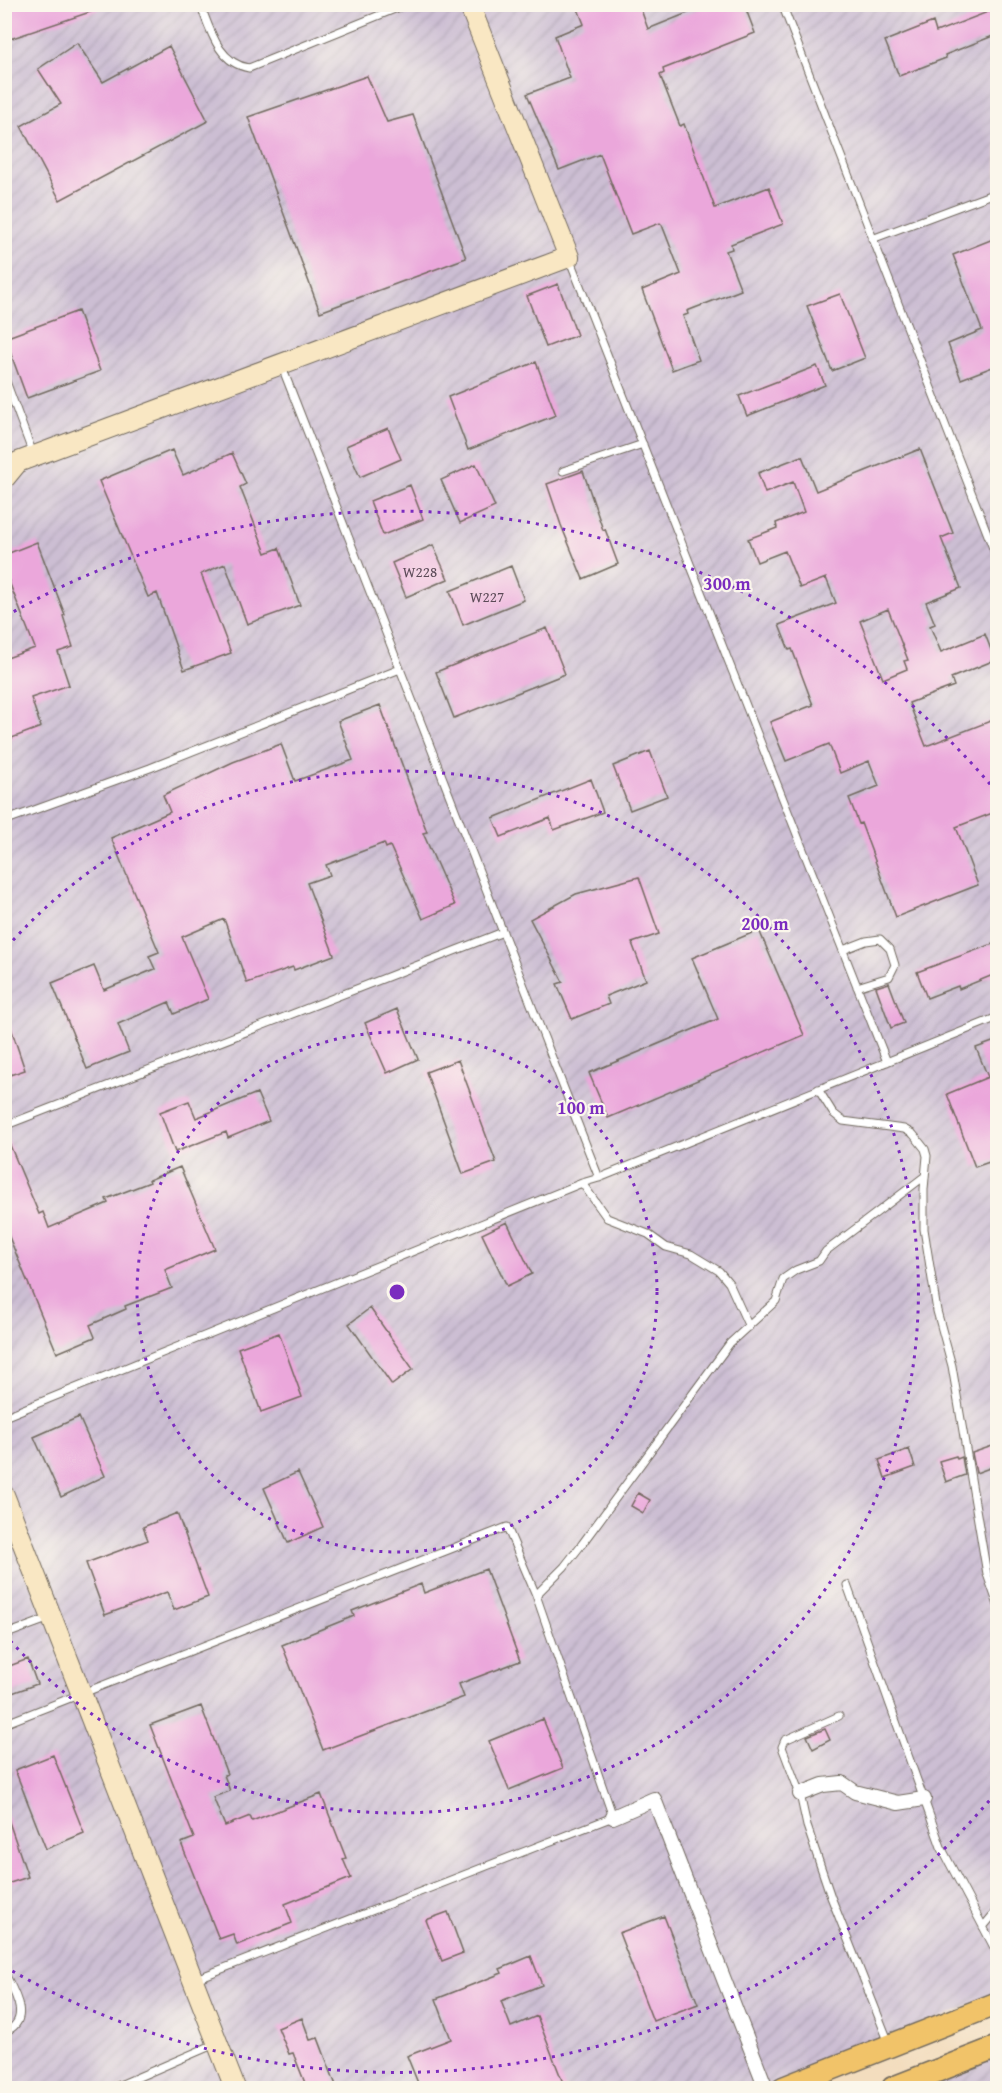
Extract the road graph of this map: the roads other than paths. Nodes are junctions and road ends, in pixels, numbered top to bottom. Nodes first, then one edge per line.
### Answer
1 (200, 4) edge
2 (407, 4) edge
3 (469, 4) edge
4 (782, 4) edge
5 (998, 192) edge
6 (872, 239) junction
7 (569, 257) junction
8 (280, 364) junction
9 (4, 376) edge
10 (643, 444) junction
11 (19, 458) edge
12 (563, 471) dead end
13 (4, 479) edge
14 (998, 561) edge
15 (400, 669) junction
16 (4, 821) edge
17 (503, 932) junction
18 (843, 950) junction
19 (857, 987) junction
20 (998, 1017) edge
21 (887, 1062) junction
22 (818, 1089) junction
23 (4, 1126) edge
24 (924, 1176) junction
25 (599, 1178) junction
26 (582, 1183) junction
27 (749, 1327) junction
28 (4, 1417) edge
29 (4, 1495) edge
30 (847, 1585) dead end
31 (536, 1595) junction
32 (998, 1605) edge
33 (52, 1617) junction
34 (4, 1635) edge
35 (82, 1694) junction
36 (839, 1716) dead end
37 (4, 1724) edge
38 (800, 1794) junction
39 (924, 1799) junction
40 (613, 1817) junction
41 (998, 1909) edge
42 (983, 1927) junction
43 (998, 1955) edge
44 (4, 1971) edge
45 (193, 1980) junction
46 (998, 2002) edge
47 (4, 2032) edge
48 (218, 2043) junction
49 (890, 2045) junction
50 (998, 2047) edge
51 (113, 2088) edge
52 (235, 2088) edge
53 (765, 2088) edge
54 (783, 2088) edge
55 (893, 2088) edge

1 - 2 lane
3 - 7 street
4 - 6 lane
5 - 6 lane
6 - 14 lane
7 - 8 street
7 - 10 lane
8 - 11 street
8 - 15 lane
9 - 11 lane
10 - 12 lane
10 - 18 lane
11 - 13 street
15 - 16 lane
15 - 17 lane
17 - 23 lane
17 - 25 lane
18 - 19 lane
18 - 19 lane
19 - 21 lane
20 - 21 lane
21 - 22 lane
22 - 24 lane
22 - 25 lane
24 - 27 lane
24 - 32 lane
25 - 26 lane
26 - 27 lane
26 - 28 lane
27 - 31 lane
29 - 33 street
30 - 39 lane
31 - 35 lane
31 - 40 lane
33 - 34 lane
33 - 35 street
35 - 37 lane
35 - 45 street
36 - 38 lane
38 - 39 street
38 - 49 lane
39 - 42 lane
40 - 45 lane
40 - 53 street
41 - 42 lane
42 - 43 lane
44 - 47 lane
45 - 48 street
46 - 49 main road
48 - 51 lane
48 - 52 street
49 - 54 main road
50 - 55 main road

